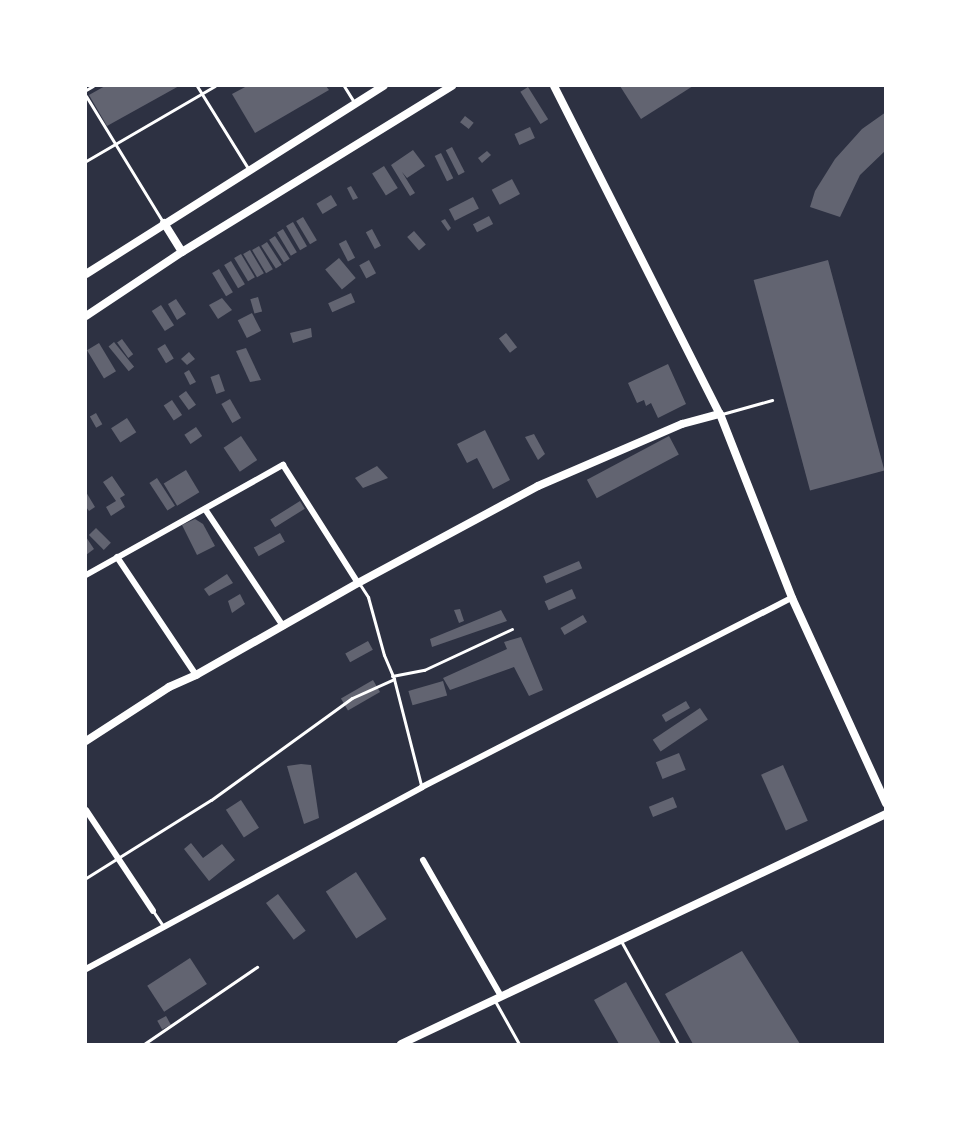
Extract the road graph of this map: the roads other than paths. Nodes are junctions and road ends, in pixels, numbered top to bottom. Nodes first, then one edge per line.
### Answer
1 (93, 86) edge
2 (196, 86) edge
3 (215, 86) edge
4 (344, 86) edge
5 (383, 86) edge
6 (452, 86) edge
7 (554, 86) edge
8 (86, 90) edge
9 (201, 94) junction
10 (86, 96) edge
11 (355, 103) junction
12 (114, 144) junction
13 (86, 161) edge
14 (249, 170) junction
15 (164, 223) junction
16 (182, 252) junction
17 (86, 274) edge
18 (86, 316) edge
19 (772, 400) dead end
20 (720, 414) junction
21 (205, 509) junction
22 (117, 557) junction
23 (86, 575) edge
24 (358, 583) junction
25 (792, 598) junction
26 (283, 626) junction
27 (512, 629) dead end
28 (196, 675) junction
29 (393, 678) junction
30 (86, 741) edge
31 (422, 787) junction
32 (885, 803) edge
33 (86, 810) edge
34 (885, 814) edge
35 (117, 858) junction
36 (423, 860) dead end
37 (86, 879) edge
38 (153, 911) joint
39 (163, 926) junction
40 (620, 939) junction
41 (257, 967) dead end
42 (86, 969) edge
43 (498, 998) junction
44 (144, 1044) edge
45 (401, 1044) edge
46 (519, 1044) edge
47 (678, 1044) edge

1 - 8 lane
2 - 9 lane
3 - 9 lane
4 - 11 lane
5 - 11 street
6 - 16 street
7 - 20 street
9 - 12 lane
9 - 14 lane
10 - 12 lane
11 - 14 street
12 - 13 lane
12 - 15 lane
14 - 15 street
15 - 16 street
15 - 17 street
16 - 18 street
19 - 20 lane
20 - 24 street
20 - 25 street
21 - 22 street
21 - 24 street
21 - 26 street
22 - 23 street
22 - 28 street
24 - 26 street
24 - 29 lane
25 - 31 street
25 - 32 street
26 - 28 street
27 - 29 lane
28 - 30 street
29 - 31 lane
29 - 35 lane
31 - 39 street
33 - 35 street
34 - 40 street
35 - 37 lane
35 - 38 street
36 - 43 street
38 - 39 lane
39 - 42 street
40 - 43 street
40 - 47 lane
41 - 44 lane
43 - 45 street
43 - 46 lane

